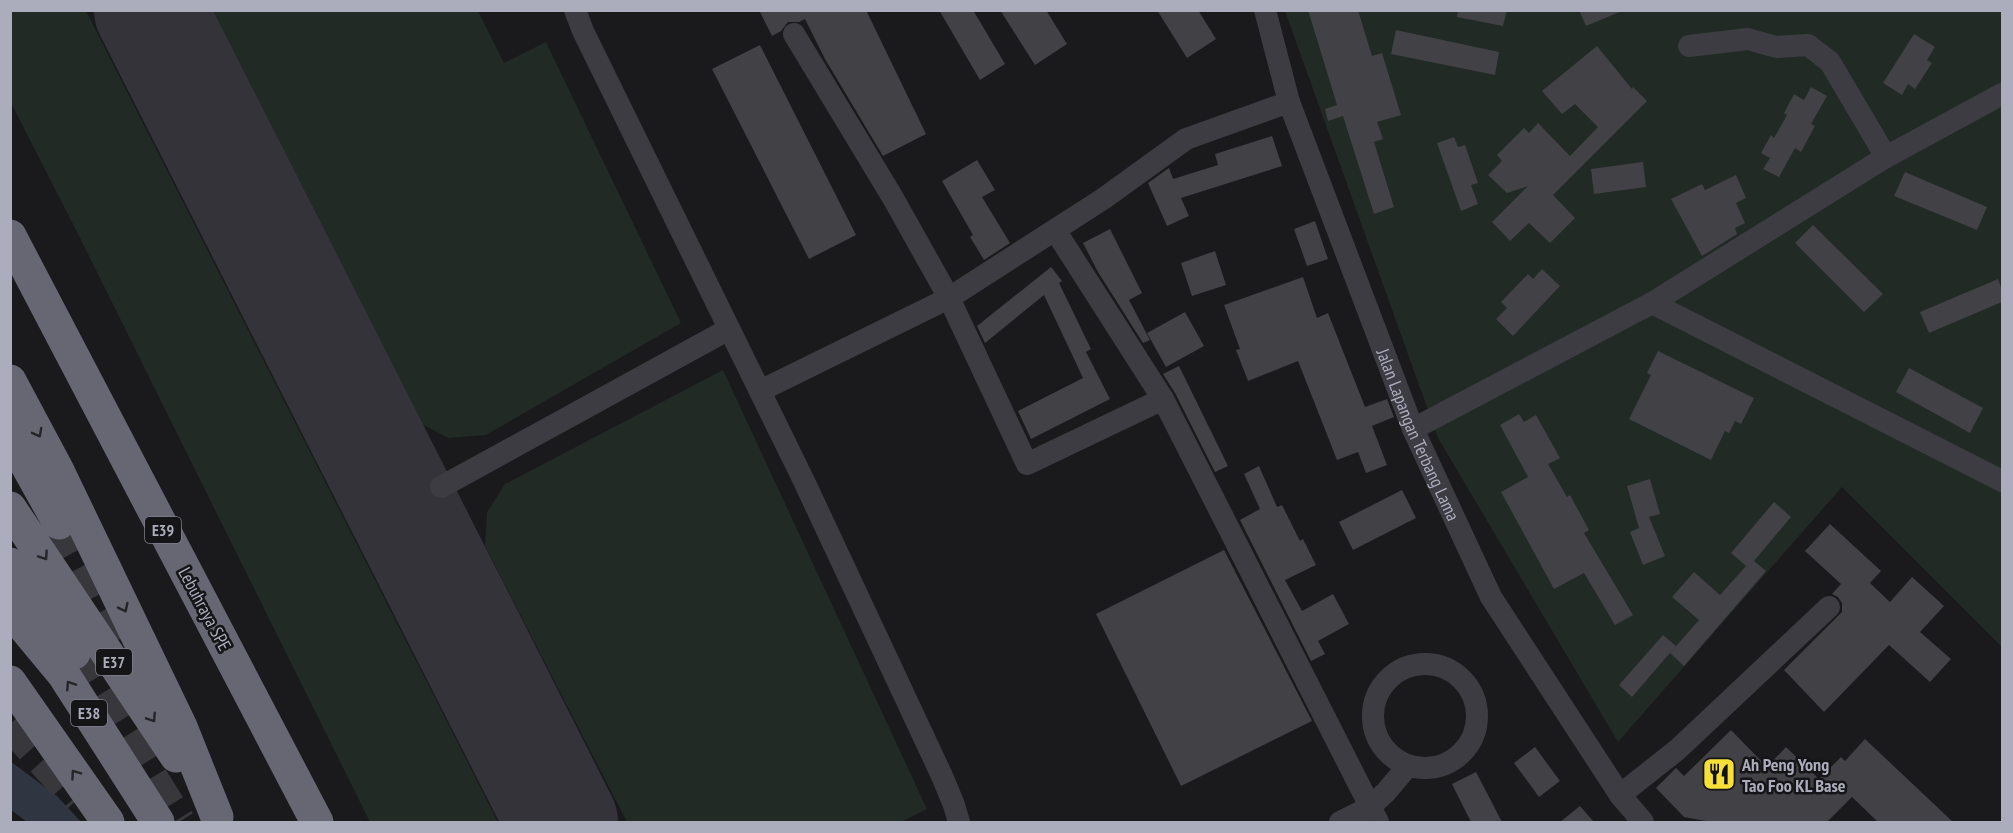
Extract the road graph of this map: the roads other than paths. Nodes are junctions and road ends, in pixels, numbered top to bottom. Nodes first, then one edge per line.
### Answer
1 (575, 10) edge
2 (1265, 10) edge
3 (794, 34) dead end
4 (1689, 46) dead end
5 (2002, 94) edge
6 (1289, 102) junction
7 (1886, 157) junction
8 (1055, 230) junction
9 (10, 236) edge
10 (10, 261) edge
11 (949, 298) junction
12 (1652, 303) junction
13 (729, 329) junction
14 (10, 381) edge
15 (760, 391) junction
16 (1163, 399) junction
17 (1413, 429) junction
18 (10, 435) edge
19 (2002, 481) edge
20 (441, 487) dead end
21 (10, 508) edge
22 (59, 523) tunnel mouth
23 (10, 564) edge
24 (1829, 607) dead end
25 (10, 610) edge
26 (74, 653) tunnel mouth
27 (10, 682) edge
28 (1408, 766) junction
29 (1620, 795) junction
30 (1374, 815) edge
31 (218, 820) edge
32 (108, 822) edge
33 (158, 822) edge
34 (304, 822) edge
35 (316, 822) edge
36 (958, 822) edge
37 (1340, 822) edge
38 (1643, 822) edge

1 - 13 street
2 - 6 street, Jalan Lapangan Terbang Lama
3 - 11 street
4 - 7 street
5 - 7 street
6 - 8 street
6 - 17 street, Jalan Lapangan Terbang Lama
7 - 12 street
8 - 11 street
8 - 16 street
9 - 35 highway, Lebuhraya SPE / E39
10 - 34 highway, Lebuhraya SPE / E39
11 - 15 street
11 - 16 street
12 - 17 street
12 - 19 street
13 - 15 street
13 - 20 street
14 -> 31 highway
15 - 36 street
16 - 30 street
17 - 29 street, Jalan Lapangan Terbang Lama
18 - 22 highway
21 -> 31 highway, E37
23 - 26 highway
24 - 29 street
33 -> 25 highway, E38
32 -> 27 highway
28 - 28 street
28 - 30 street
29 - 38 street, Jalan Lapangan Terbang Lama
30 - 37 street

